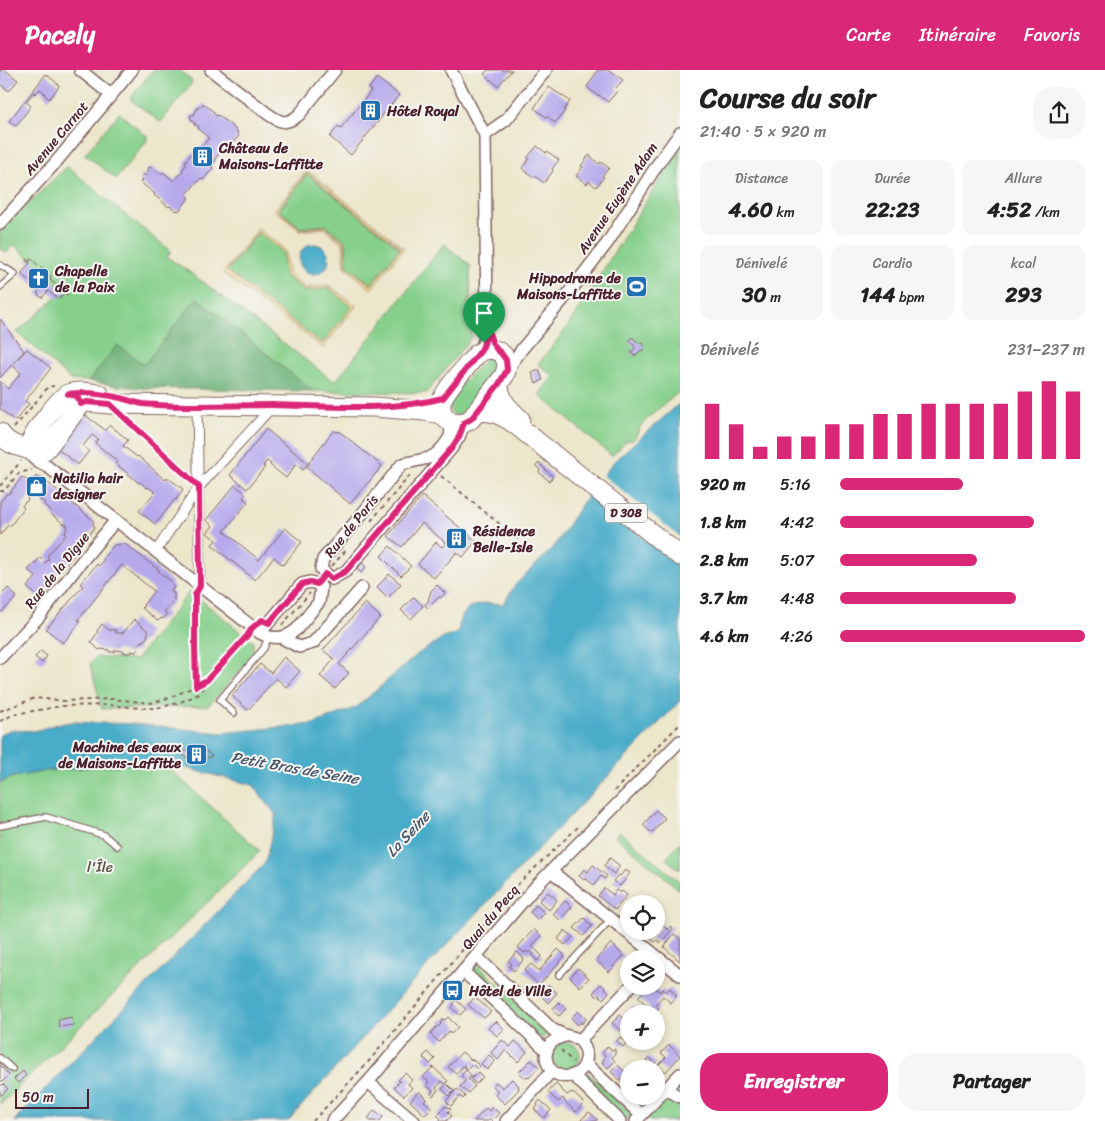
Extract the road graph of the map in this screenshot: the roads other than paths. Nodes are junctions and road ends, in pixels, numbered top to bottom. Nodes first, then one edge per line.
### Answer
1 (80, 70) edge
2 (132, 70) edge
3 (211, 70) edge
4 (335, 70) edge
5 (451, 70) edge
6 (546, 70) edge
7 (111, 95) junction
8 (680, 133) edge
9 (485, 135) junction
10 (0, 224) edge
11 (0, 264) edge
12 (0, 287) edge
13 (522, 349) junction
14 (497, 362) junction
15 (74, 399) junction
16 (142, 404) junction
17 (197, 405) junction
18 (274, 406) junction
19 (455, 414) junction
20 (8, 427) edge
21 (38, 454) junction
22 (573, 467) junction
23 (199, 487) junction
24 (116, 520) junction
25 (680, 548) edge
26 (156, 551) junction
27 (680, 556) edge
28 (200, 586) junction
29 (362, 588) dead end
30 (260, 633) junction
31 (282, 638) junction
32 (0, 658) edge
33 (234, 713) dead end
34 (680, 741) edge
35 (0, 826) edge
36 (117, 846) dead end
37 (551, 871) junction
38 (610, 919) junction
39 (646, 950) edge
40 (476, 956) junction
41 (665, 965) edge
42 (463, 971) junction
43 (559, 975) dead end
44 (680, 976) edge
45 (622, 995) edge
46 (565, 1036) junction
47 (580, 1040) junction
48 (549, 1046) junction
49 (0, 1058) edge
50 (580, 1069) junction
51 (12, 1070) dead end
52 (552, 1071) junction
53 (680, 1074) edge
54 (368, 1082) junction
55 (666, 1089) junction
56 (680, 1097) edge
57 (638, 1118) edge
58 (332, 1121) edge
59 (414, 1121) edge
60 (506, 1121) edge
61 (620, 1121) edge

1 - 7 street
2 - 7 street, Avenue Carnot
3 - 4 street
5 - 9 street
6 - 9 street
7 - 10 street, Avenue Carnot
8 - 13 street, Avenue Eugène Adam
9 - 14 street
11 - 12 lane
13 - 14 street, Avenue Eugène Adam
13 - 14 street
14 - 19 main road
14 - 19 main road
14 - 22 main road, D 308
15 - 16 main road, D 308
15 - 16 main road, D 308
15 - 21 main road
16 - 17 main road, D 308
17 - 18 main road, D 308
17 - 23 street
18 - 19 main road, D 308
18 - 23 street
19 - 19 street, Rue de Paris
19 - 22 main road, D 308
20 - 21 main road
21 - 24 street
22 - 25 main road, D 308
22 - 27 main road, D 308
23 - 26 street
23 - 28 street
24 - 26 street
24 - 32 street, Rue de la Digue
26 - 28 street
28 - 30 street
29 - 31 street
30 - 31 street
30 - 31 street
30 - 33 lane
34 - 37 street, Quai du Pecq
35 - 36 lane
37 - 38 street
37 - 40 street, Quai du Pecq
38 - 39 street
38 - 43 lane
40 - 42 street, Quai du Pecq
40 - 46 street
41 - 44 street
42 - 48 street
42 - 54 street, Quai du Pecq
45 - 47 street
46 - 47 street
46 - 48 street
47 - 50 street
48 - 52 street
49 - 51 lane
50 - 52 street
50 - 57 street
50 - 61 street
52 - 60 street
53 - 55 street
54 - 58 street, Quai du Pecq
54 - 59 street
55 - 56 street
55 - 57 street

